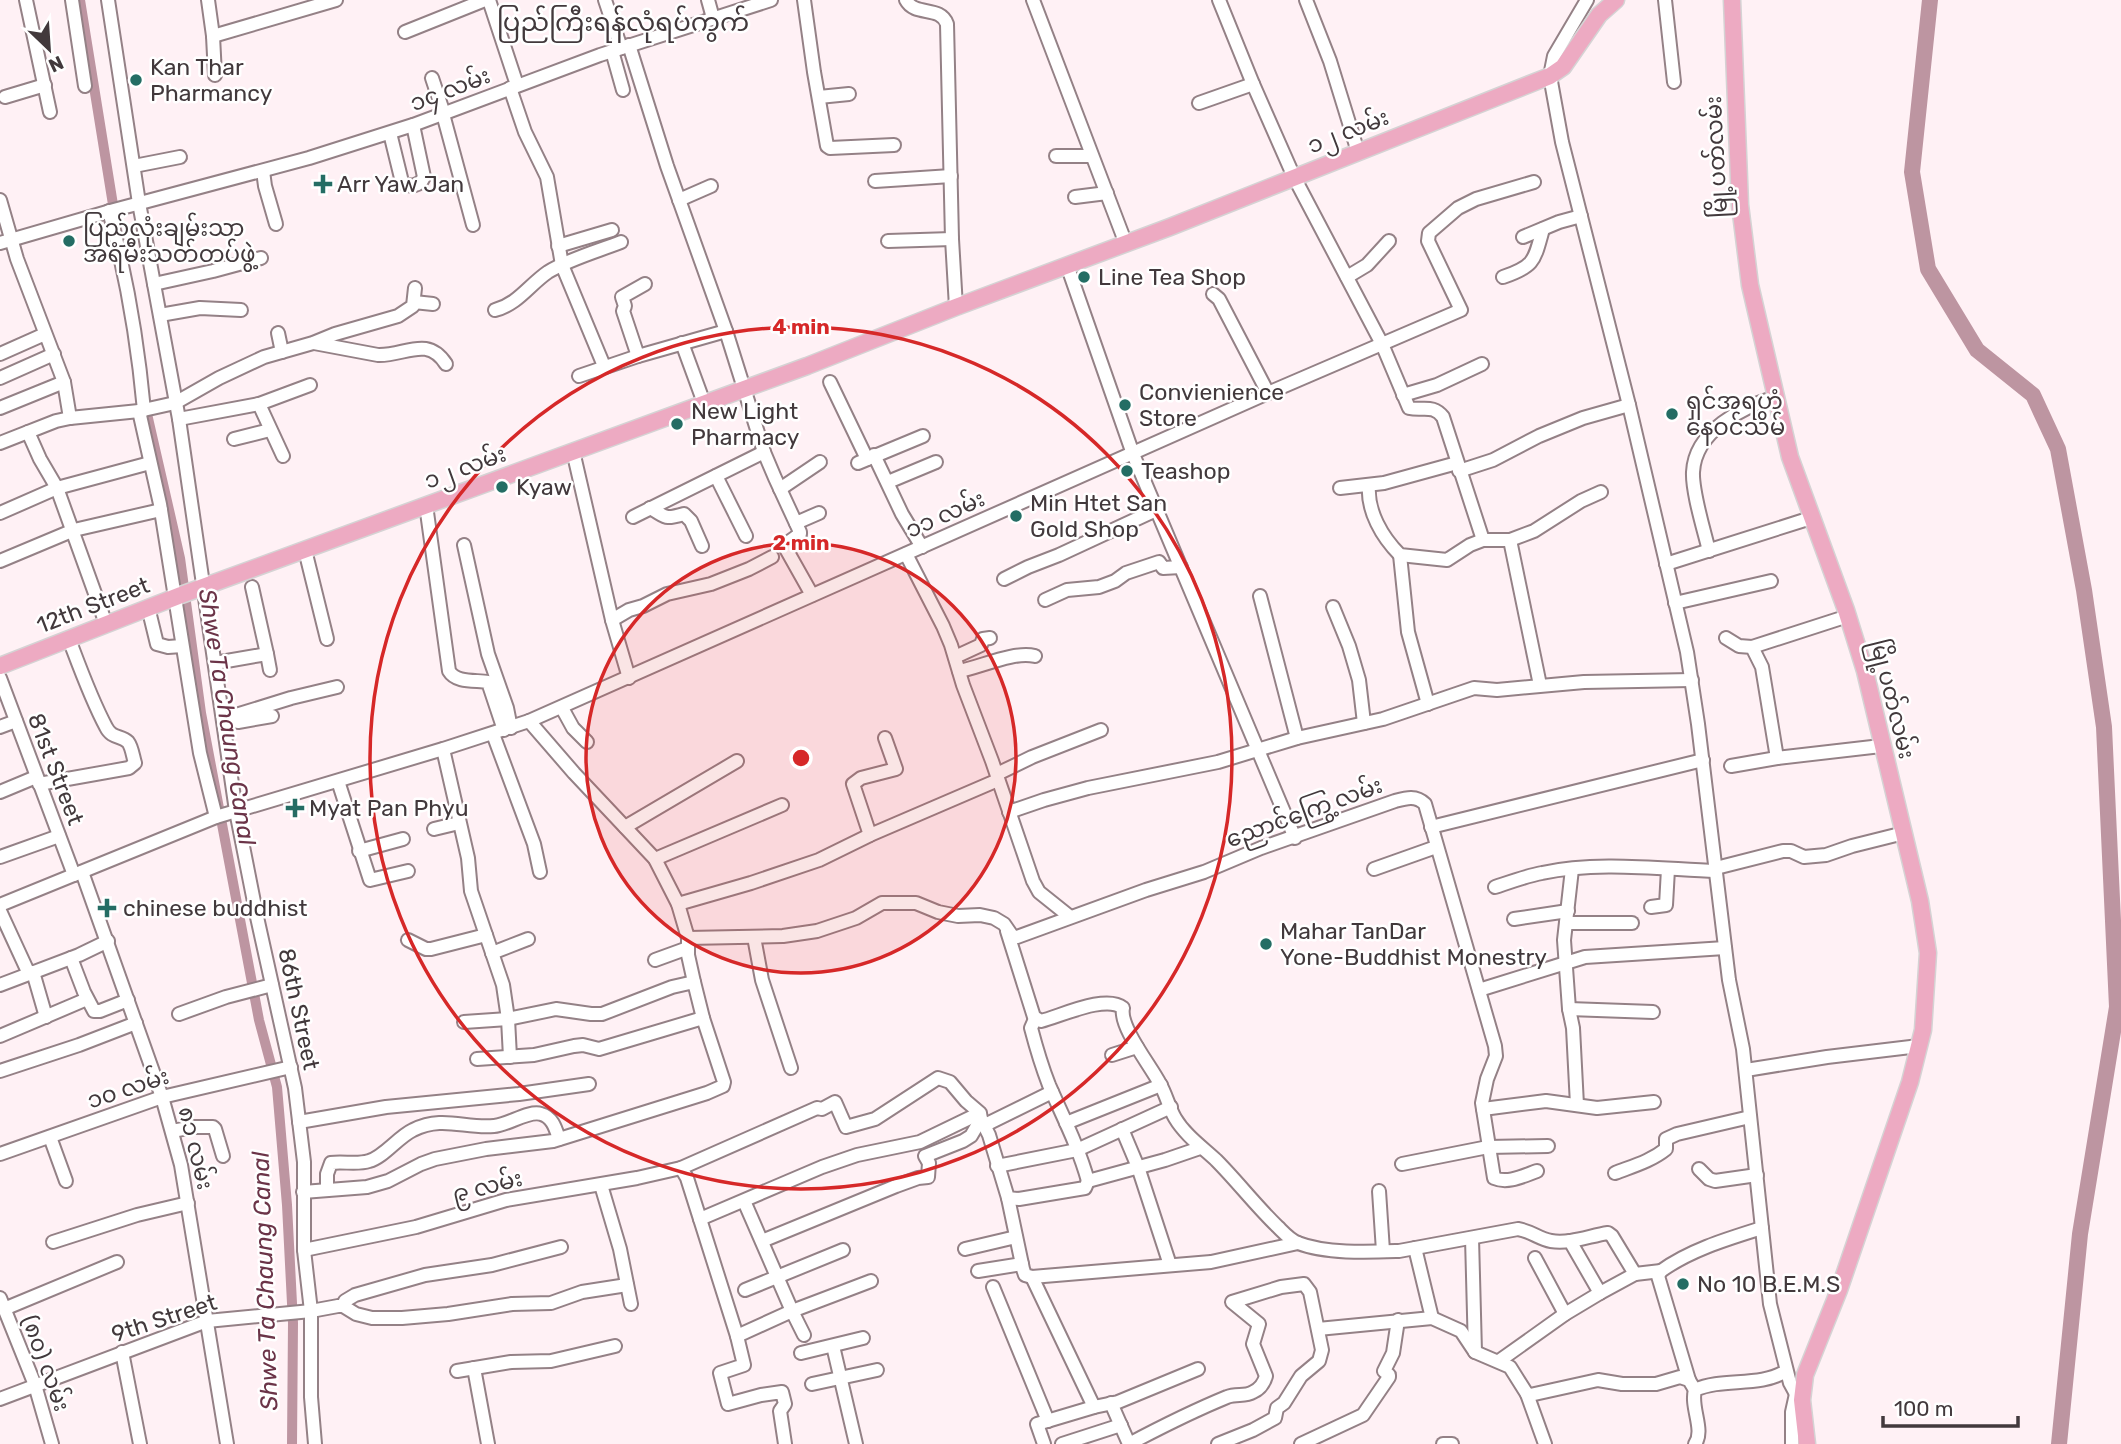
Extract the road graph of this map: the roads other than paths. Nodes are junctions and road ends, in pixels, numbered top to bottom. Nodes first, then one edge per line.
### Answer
1 (26, 0) edge
2 (72, 0) edge
3 (108, 0) edge
4 (208, 0) edge
5 (336, 0) edge
6 (487, 0) edge
7 (606, 0) edge
8 (708, 0) edge
9 (771, 0) edge
10 (804, 0) edge
11 (906, 0) edge
12 (1033, 0) edge
13 (1219, 0) edge
14 (1306, 0) edge
15 (1587, 0) edge
16 (1616, 0) edge
17 (1665, 0) edge
18 (1732, 0) edge
19 (713, 18) junction
20 (405, 32) dead end
21 (213, 36) junction
22 (621, 48) junction
23 (215, 75) dead end
24 (1550, 76) junction
25 (432, 78) dead end
26 (1674, 82) dead end
27 (1253, 84) junction
28 (45, 85) junction
29 (85, 86) dead end
30 (513, 87) junction
31 (623, 90) dead end
32 (849, 94) dead end
33 (5, 97) dead end
34 (819, 97) junction
35 (1199, 103) dead end
36 (50, 111) dead end
37 (443, 114) junction
38 (413, 125) junction
39 (390, 133) junction
40 (894, 145) dead end
41 (1358, 152) junction
42 (1056, 156) dead end
43 (1091, 156) junction
44 (180, 157) dead end
45 (134, 166) junction
46 (264, 171) junction
47 (951, 176) junction
48 (1294, 177) junction
49 (875, 181) dead end
50 (1534, 182) dead end
51 (711, 186) dead end
52 (1107, 193) junction
53 (1075, 197) dead end
54 (0, 200) edge
55 (679, 200) junction
56 (139, 203) junction
57 (109, 211) junction
58 (1581, 216) junction
59 (275, 225) dead end
60 (473, 225) dead end
61 (1543, 229) junction
62 (611, 230) dead end
63 (1523, 237) dead end
64 (952, 239) junction
65 (6, 241) edge
66 (888, 241) dead end
67 (1389, 241) dead end
68 (621, 242) dead end
69 (1126, 244) junction
70 (558, 246) junction
71 (261, 258) dead end
72 (562, 265) junction
73 (1067, 265) junction
74 (1347, 277) junction
75 (1503, 277) dead end
76 (154, 284) junction
77 (645, 284) dead end
78 (415, 288) dead end
79 (1213, 294) dead end
80 (414, 302) junction
81 (433, 304) dead end
82 (956, 307) junction
83 (241, 310) dead end
84 (495, 310) dead end
85 (160, 316) junction
86 (726, 331) junction
87 (278, 333) dead end
88 (46, 334) junction
89 (313, 343) junction
90 (682, 343) junction
91 (1382, 344) junction
92 (282, 352) junction
93 (0, 354) edge
94 (54, 355) junction
95 (638, 356) junction
96 (446, 364) dead end
97 (1482, 364) dead end
98 (604, 366) junction
99 (579, 376) dead end
100 (0, 378) edge
101 (64, 382) junction
102 (830, 382) dead end
103 (310, 385) dead end
104 (743, 389) junction
105 (1268, 393) junction
106 (1403, 395) junction
107 (1776, 397) junction
108 (176, 403) junction
109 (704, 403) junction
110 (259, 404) junction
111 (1629, 404) junction
112 (0, 408) edge
113 (141, 411) junction
114 (70, 418) junction
115 (179, 419) junction
116 (270, 430) junction
117 (28, 432) junction
118 (923, 436) dead end
119 (234, 439) dead end
120 (0, 443) edge
121 (573, 451) junction
122 (764, 452) junction
123 (1133, 454) junction
124 (283, 456) dead end
125 (866, 459) junction
126 (820, 462) dead end
127 (936, 462) dead end
128 (150, 463) junction
129 (1458, 467) junction
130 (716, 476) junction
131 (888, 482) junction
132 (1369, 486) junction
133 (57, 488) junction
134 (1340, 488) dead end
135 (780, 489) junction
136 (1601, 492) dead end
137 (426, 505) junction
138 (650, 508) junction
139 (161, 510) junction
140 (1156, 510) junction
141 (0, 513) edge
142 (819, 513) dead end
143 (633, 517) dead end
144 (1811, 518) junction
145 (796, 523) junction
146 (74, 530) junction
147 (746, 536) dead end
148 (1483, 540) junction
149 (1510, 540) junction
150 (464, 545) dead end
151 (702, 546) dead end
152 (922, 547) junction
153 (305, 550) junction
154 (1709, 551) junction
155 (906, 554) junction
156 (1400, 555) junction
157 (772, 557) dead end
158 (0, 561) edge
159 (1666, 564) junction
160 (1181, 567) junction
161 (1004, 579) dead end
162 (1770, 581) dead end
163 (252, 587) dead end
164 (187, 593) junction
165 (812, 595) junction
166 (1260, 596) dead end
167 (1045, 600) dead end
168 (1675, 603) junction
169 (148, 607) junction
170 (1333, 607) dead end
171 (1848, 616) junction
172 (612, 620) junction
173 (106, 624) junction
174 (990, 638) dead end
175 (1726, 638) dead end
176 (69, 639) junction
177 (327, 639) dead end
178 (182, 646) junction
179 (1752, 647) junction
180 (267, 654) junction
181 (1035, 656) dead end
182 (955, 657) junction
183 (215, 663) junction
184 (0, 666) edge
185 (270, 670) dead end
186 (959, 671) junction
187 (0, 678) edge
188 (629, 678) junction
189 (492, 679) junction
190 (1692, 680) junction
191 (1540, 685) junction
192 (337, 687) dead end
193 (1428, 704) junction
194 (562, 708) junction
195 (272, 716) dead end
196 (16, 721) junction
197 (529, 721) junction
198 (224, 722) junction
199 (1364, 723) junction
200 (0, 727) edge
201 (1101, 730) dead end
202 (503, 731) junction
203 (885, 738) dead end
204 (1297, 738) junction
205 (587, 742) dead end
206 (1881, 746) junction
207 (443, 749) junction
208 (1258, 751) junction
209 (1777, 758) junction
210 (1703, 760) junction
211 (737, 761) dead end
212 (1731, 766) dead end
213 (998, 777) junction
214 (38, 780) junction
215 (338, 780) junction
216 (0, 792) edge
217 (782, 806) dead end
218 (1009, 813) junction
219 (225, 814) junction
220 (459, 823) junction
221 (625, 827) junction
222 (1431, 827) junction
223 (434, 829) dead end
224 (1904, 833) junction
225 (870, 835) junction
226 (59, 836) junction
227 (1295, 838) junction
228 (403, 839) dead end
229 (1436, 847) junction
230 (359, 851) junction
231 (0, 857) edge
232 (655, 859) junction
233 (1374, 869) dead end
234 (1572, 869) junction
235 (1668, 869) junction
236 (1716, 869) junction
237 (408, 871) dead end
238 (540, 872) dead end
239 (78, 874) junction
240 (1495, 887) dead end
241 (678, 904) junction
242 (0, 905) edge
243 (1651, 907) dead end
244 (0, 911) edge
245 (1069, 916) junction
246 (1567, 917) junction
247 (1514, 919) dead end
248 (1632, 923) dead end
249 (1010, 932) junction
250 (486, 935) junction
251 (754, 937) junction
252 (528, 939) dead end
253 (408, 940) dead end
254 (108, 941) junction
255 (688, 943) junction
256 (1725, 948) junction
257 (492, 953) junction
258 (71, 958) junction
259 (655, 960) dead end
260 (1564, 963) junction
261 (31, 973) junction
262 (694, 982) junction
263 (0, 985) edge
264 (263, 987) junction
265 (1479, 990) junction
266 (88, 999) junction
267 (128, 1000) junction
268 (1569, 1009) junction
269 (1653, 1012) dead end
270 (179, 1014) dead end
271 (46, 1017) junction
272 (508, 1018) junction
273 (703, 1018) junction
274 (1035, 1018) junction
275 (464, 1022) dead end
276 (136, 1023) junction
277 (0, 1036) edge
278 (1919, 1046) junction
279 (1137, 1047) junction
280 (1112, 1055) dead end
281 (510, 1056) junction
282 (477, 1059) dead end
283 (282, 1069) junction
284 (791, 1069) dead end
285 (1746, 1070) junction
286 (0, 1071) edge
287 (589, 1084) dead end
288 (1161, 1086) junction
289 (1052, 1092) junction
290 (162, 1097) junction
291 (1654, 1102) dead end
292 (1577, 1105) junction
293 (1171, 1107) junction
294 (1483, 1110) junction
295 (1750, 1116) junction
296 (982, 1119) junction
297 (299, 1122) junction
298 (1066, 1123) junction
299 (1122, 1129) junction
300 (172, 1131) junction
301 (50, 1137) junction
302 (559, 1139) junction
303 (1548, 1146) dead end
304 (1488, 1147) junction
305 (1200, 1148) junction
306 (1077, 1150) junction
307 (0, 1154) edge
308 (223, 1156) dead end
309 (1402, 1164) dead end
310 (997, 1166) junction
311 (1138, 1167) junction
312 (681, 1168) junction
313 (1699, 1169) dead end
314 (1537, 1171) dead end
315 (1615, 1173) dead end
316 (1757, 1175) junction
317 (66, 1181) dead end
318 (1088, 1181) junction
319 (601, 1185) junction
320 (327, 1190) junction
321 (1379, 1191) dead end
322 (303, 1192) junction
323 (1008, 1198) junction
324 (744, 1201) junction
325 (188, 1203) junction
326 (700, 1219) junction
327 (1762, 1228) junction
328 (1016, 1237) junction
329 (1472, 1238) junction
330 (762, 1241) junction
331 (1570, 1241) junction
332 (52, 1242) dead end
333 (1298, 1243) junction
334 (561, 1247) dead end
335 (965, 1248) dead end
336 (1415, 1248) junction
337 (304, 1250) junction
338 (843, 1250) dead end
339 (1383, 1251) junction
340 (1535, 1258) dead end
341 (117, 1262) dead end
342 (1022, 1264) junction
343 (1170, 1265) junction
344 (1661, 1270) junction
345 (978, 1272) dead end
346 (1635, 1274) junction
347 (777, 1277) junction
348 (1032, 1277) junction
349 (871, 1281) dead end
350 (627, 1285) junction
351 (993, 1287) dead end
352 (745, 1290) dead end
353 (1600, 1293) junction
354 (2, 1303) edge
355 (631, 1304) dead end
356 (341, 1306) junction
357 (309, 1311) junction
358 (792, 1311) junction
359 (1565, 1314) junction
360 (1432, 1318) junction
361 (1398, 1320) junction
362 (207, 1321) junction
363 (1318, 1329) junction
364 (803, 1335) dead end
365 (737, 1336) junction
366 (863, 1338) dead end
367 (615, 1346) dead end
368 (833, 1346) junction
369 (122, 1352) junction
370 (1475, 1352) junction
371 (801, 1353) dead end
372 (1499, 1361) junction
373 (474, 1368) junction
374 (1198, 1369) dead end
375 (877, 1370) dead end
376 (457, 1371) dead end
377 (1786, 1371) junction
378 (840, 1378) junction
379 (812, 1384) dead end
380 (35, 1385) junction
381 (1692, 1385) junction
382 (1527, 1394) junction
383 (1799, 1397) junction
384 (0, 1399) edge
385 (1111, 1403) junction
386 (1094, 1407) junction
387 (1048, 1421) junction
388 (1121, 1424) junction
389 (52, 1444) edge
390 (140, 1444) edge
391 (228, 1444) edge
392 (315, 1444) edge
393 (488, 1444) edge
394 (785, 1444) edge
395 (856, 1444) edge
396 (1044, 1444) edge
397 (1062, 1444) edge
398 (1129, 1444) edge
399 (1219, 1444) edge
400 (1301, 1444) edge
401 (1443, 1444) edge
402 (1452, 1444) edge
403 (1545, 1444) edge
404 (1695, 1444) edge
405 (1792, 1444) edge
406 (1807, 1444) edge

1 - 28 street
2 - 29 street
3 - 45 street
4 - 21 street
5 - 21 street
6 - 20 street
6 - 30 street
7 - 22 street
8 - 19 street
9 - 19 street, ၁၄ လမ်း
10 - 34 street
11 - 47 street
12 - 43 street
13 - 27 street
14 - 41 street
15 - 24 street
16 - 24 main road, ၁၂ လမ်း
17 - 26 street
18 - 107 main road, မြို့ပတ်လမ်း
19 - 22 street, ၁၄ လမ်း
21 - 23 street
22 - 30 street, ၁၄ လမ်း
22 - 31 street
22 - 55 street
24 - 41 main road, ၁၂ လမ်း
24 - 58 street
25 - 37 street
27 - 35 street
27 - 48 street
28 - 33 street
28 - 36 street
30 - 37 street, ၁၄ လမ်း
30 - 70 street
32 - 34 street
34 - 40 street
37 - 38 street, ၁၄ လမ်း
37 - 60 street
38 - 39 street, ၁၄ လမ်း
38 - 39 street
39 - 46 street, ၁၄ လမ်း
41 - 48 main road, ၁၂ လမ်း
42 - 43 street
43 - 52 street
44 - 45 street
45 - 56 street
46 - 56 street, ၁၄ လမ်း
46 - 59 street
47 - 49 street
47 - 64 street
48 - 69 main road, ၁၂ လမ်း
48 - 74 street
50 - 91 street, ၁၁ လမ်း
51 - 55 street
52 - 53 street
52 - 69 street
54 - 65 street
55 - 86 street
56 - 57 street, ၁၄ လမ်း
56 - 76 street
57 - 65 street, ၁၄ လမ်း
57 - 113 street
58 - 61 street
58 - 111 street
61 - 63 street
61 - 75 street
62 - 70 street
64 - 66 street
64 - 82 street
65 - 88 street
67 - 74 street
68 - 72 street
69 - 73 main road, ၁၂ လမ်း
70 - 72 street
71 - 76 street
72 - 84 street
72 - 98 street
73 - 82 main road, ၁၂ လမ်း
73 - 123 street
74 - 91 street
76 - 85 street
77 - 95 street
78 - 80 street
79 - 105 street
80 - 81 street
80 - 89 street
82 - 104 main road, ၁၂ လမ်း
83 - 85 street
85 - 108 street
86 - 90 street
86 - 104 street
87 - 92 street
88 - 93 street
88 - 94 street
89 - 92 street
89 - 96 street
90 - 95 street
90 - 109 street
91 - 105 street, ၁၁ လမ်း
91 - 106 street
92 - 108 street
94 - 100 street
94 - 101 street
95 - 98 street
97 - 106 street
98 - 99 street
101 - 112 street
101 - 114 street
102 - 125 street
103 - 110 street
104 - 109 main road, ၁၂ လမ်း
104 - 122 street
105 - 123 street, ၁၁ လမ်း
106 - 129 street
107 - 144 main road, မြို့ပတ်လမ်း
107 - 154 street
108 - 113 street
108 - 115 street
109 - 121 main road, ၁၂ လမ်း
110 - 115 street
110 - 116 street
111 - 129 street
111 - 159 street
113 - 114 street
113 - 128 street
114 - 117 street
115 - 164 street
116 - 119 street
116 - 124 street
117 - 120 street
117 - 133 street
118 - 125 street
121 - 137 main road, ၁၂ လမ်း
121 - 172 street
122 - 130 street
122 - 135 street
123 - 140 street
123 - 152 street, ၁၁ လမ်း
125 - 131 street
126 - 135 street
127 - 131 street
128 - 133 street
128 - 139 street
129 - 132 street
129 - 148 street
130 - 138 street
130 - 147 street
131 - 152 street
132 - 134 street
132 - 156 street
133 - 141 street
133 - 146 street
135 - 145 street
136 - 149 street
137 - 153 main road, ၁၂ လမ်း
137 - 189 street
138 - 143 street
138 - 151 street
139 - 146 street
139 - 164 street
140 - 160 street
140 - 161 street
142 - 145 street
144 - 154 street
144 - 171 main road, မြို့ပတ်လမ်း
145 - 165 street
146 - 158 street
146 - 173 street
148 - 149 street
148 - 156 street
149 - 191 street
150 - 189 street
152 - 155 street, ၁၁ လမ်း
153 - 164 main road, ၁၂ လမ်း
153 - 177 street
154 - 159 street
155 - 165 street, ၁၁ လမ်း
155 - 182 street
156 - 193 street
157 - 172 street
159 - 168 street
160 - 167 street
160 - 208 street
162 - 168 street
163 - 180 street
164 - 169 main road, 12th Street
164 - 178 street
164 - 183 street, 86th Street
165 - 188 street, ၁၁ လမ်း
166 - 204 street
168 - 190 street
169 - 173 main road, 12th Street
169 - 178 street
170 - 199 street
171 - 179 street
171 - 206 main road, မြို့ပတ်လမ်း
172 - 188 street
173 - 176 main road, 12th Street
174 - 182 street
175 - 179 street
176 - 184 main road, 12th Street
176 - 214 street
178 - 219 street
179 - 209 street
180 - 183 street
180 - 185 street
181 - 186 street
182 - 186 street
183 - 198 street, 86th Street
186 - 213 street
187 - 196 street, 81st Street
188 - 194 street, ၁၁ လမ်း
189 - 202 street
190 - 191 street
190 - 210 street
191 - 193 street
192 - 198 street
193 - 199 street
194 - 197 street, ၁၁ လမ်း
194 - 205 street
195 - 198 street
196 - 200 street
196 - 214 street, 81st Street
197 - 202 street, ၁၁ လမ်း
197 - 221 street
198 - 219 street, 86th Street
199 - 204 street
201 - 213 street
202 - 207 street, ၁၁ လမ်း
202 - 238 street
203 - 225 street
204 - 208 street
206 - 209 street
206 - 224 main road, မြို့ပတ်လမ်း
207 - 215 street, ၁၁ လမ်း
207 - 220 street
208 - 218 street
208 - 227 street
209 - 212 street
210 - 222 street
210 - 236 street
211 - 221 street
213 - 218 street
213 - 225 street
214 - 216 street
214 - 226 street, 81st Street
215 - 219 street, ၁၁ လမ်း
215 - 230 street
217 - 232 street
218 - 245 street
219 - 239 street
219 - 264 street, 86th Street
220 - 223 street
220 - 250 street
221 - 232 street
222 - 227 street, ညောင်ကြွေ့လမ်း
222 - 229 street, ညောင်ကြွေ့လမ်း
224 - 236 street
224 - 278 main road, မြို့ပတ်လမ်း
225 - 241 street
226 - 231 street
226 - 239 street, 81st Street
227 - 245 street, ညောင်ကြွေ့လမ်း
228 - 230 street
229 - 233 street
229 - 265 street, ညောင်ကြွေ့လမ်း
230 - 237 street
232 - 241 street
234 - 235 street
234 - 240 street
234 - 246 street
235 - 236 street
235 - 243 street
236 - 256 street
239 - 242 street
239 - 254 street, ၈၁ လမ်း
241 - 255 street
244 - 261 street
245 - 249 street, ညောင်ကြွေ့လမ်း
246 - 247 street
246 - 248 street
246 - 260 street
249 - 251 street
249 - 274 street
250 - 253 street
250 - 257 street
251 - 255 street
251 - 284 street
252 - 257 street
254 - 258 street
254 - 267 street, ၈၁ လမ်း
255 - 259 street
255 - 262 street
256 - 260 street
256 - 285 street
257 - 272 street
258 - 261 street
258 - 266 street
260 - 265 street
260 - 268 street
261 - 263 street
261 - 271 street
262 - 272 street
262 - 273 street
264 - 270 street
264 - 283 street, 86th Street
265 - 294 street, ညောင်ကြွေ့လမ်း
266 - 267 street
266 - 271 street
267 - 276 street, ၈၁ လမ်း
268 - 269 street
268 - 292 street
271 - 277 street
272 - 275 street
272 - 281 street
273 - 281 street
273 - 302 street
274 - 279 street
274 - 289 street
276 - 286 street
276 - 290 street, ၈၁ လမ်း
278 - 285 street
278 - 383 main road, မြို့ပတ်လမ်း
279 - 280 street
279 - 288 street
281 - 282 street
283 - 290 street, ၁၀ လမ်း
283 - 297 street, 86th Street
285 - 295 street
287 - 297 street
288 - 293 street
288 - 298 street
289 - 296 street
289 - 298 street
290 - 300 street, ၈၁ လမ်း
290 - 301 street, ၁၀ လမ်း
291 - 292 street
292 - 294 street
293 - 299 street
293 - 305 street
294 - 304 street, ညောင်ကြွေ့လမ်း
295 - 315 street
295 - 316 street
296 - 310 street
296 - 312 street, ၉ လမ်း
296 - 324 street
296 - 330 street
297 - 322 street, 86th Street
298 - 306 street
299 - 306 street
299 - 311 street
300 - 308 street
300 - 325 street, ၈၁ လမ်း
301 - 307 street, ၁၀ လမ်း
301 - 317 street
302 - 320 street
302 - 320 street
303 - 304 street
304 - 309 street
304 - 314 street, ညောင်ကြွေ့လမ်း
305 - 311 street
305 - 333 street
306 - 310 street
306 - 318 street
310 - 323 street
311 - 318 street
311 - 343 street
312 - 319 street, ၉ လမ်း
312 - 326 street
313 - 316 street
316 - 327 street
318 - 323 street
319 - 337 street, ၉ လမ်း
319 - 350 street
320 - 322 street
321 - 339 street
322 - 337 street, 86th Street
323 - 328 street
324 - 326 street
324 - 330 street
325 - 332 street
325 - 362 street, ၈၁ လမ်း
326 - 365 street
327 - 344 street
327 - 377 street
328 - 335 street
328 - 342 street
329 - 331 street
329 - 336 street
329 - 370 street
330 - 347 street
331 - 346 street
331 - 353 street
333 - 339 street
333 - 343 street
334 - 356 street
336 - 339 street
336 - 360 street
337 - 357 street, 86th Street
338 - 347 street
340 - 359 street
341 - 354 street
342 - 345 street
342 - 348 street
343 - 348 street
344 - 346 street
344 - 381 street
346 - 353 street
347 - 352 street
347 - 358 street
348 - 386 street
349 - 358 street
350 - 355 street
350 - 356 street
351 - 387 street
353 - 359 street
354 - 380 street, (၈၀) လမ်း
356 - 357 street, 9th Street
357 - 362 street, 9th Street
357 - 392 street, 86th Street
358 - 364 street
358 - 365 street
359 - 372 street
360 - 361 street
360 - 370 street
361 - 363 street
361 - 400 street
362 - 369 street, 9th Street
362 - 391 street, ၈၁ လမ်း
363 - 398 street
363 - 399 street
365 - 394 street
366 - 368 street
367 - 373 street
368 - 371 street
368 - 378 street
369 - 380 street, 9th Street
369 - 390 street
370 - 372 street
372 - 382 street
373 - 376 street
373 - 393 street
374 - 385 street
375 - 378 street
377 - 381 street
377 - 383 street
378 - 379 street
378 - 395 street
380 - 384 street
380 - 389 street, (၈၀) လမ်း
381 - 382 street
381 - 404 street
382 - 403 street
383 - 405 street
383 - 406 main road, မြို့ပတ်လမ်း
385 - 386 street
385 - 388 street
386 - 387 street
387 - 396 street
388 - 397 street
388 - 398 street
401 - 402 street

